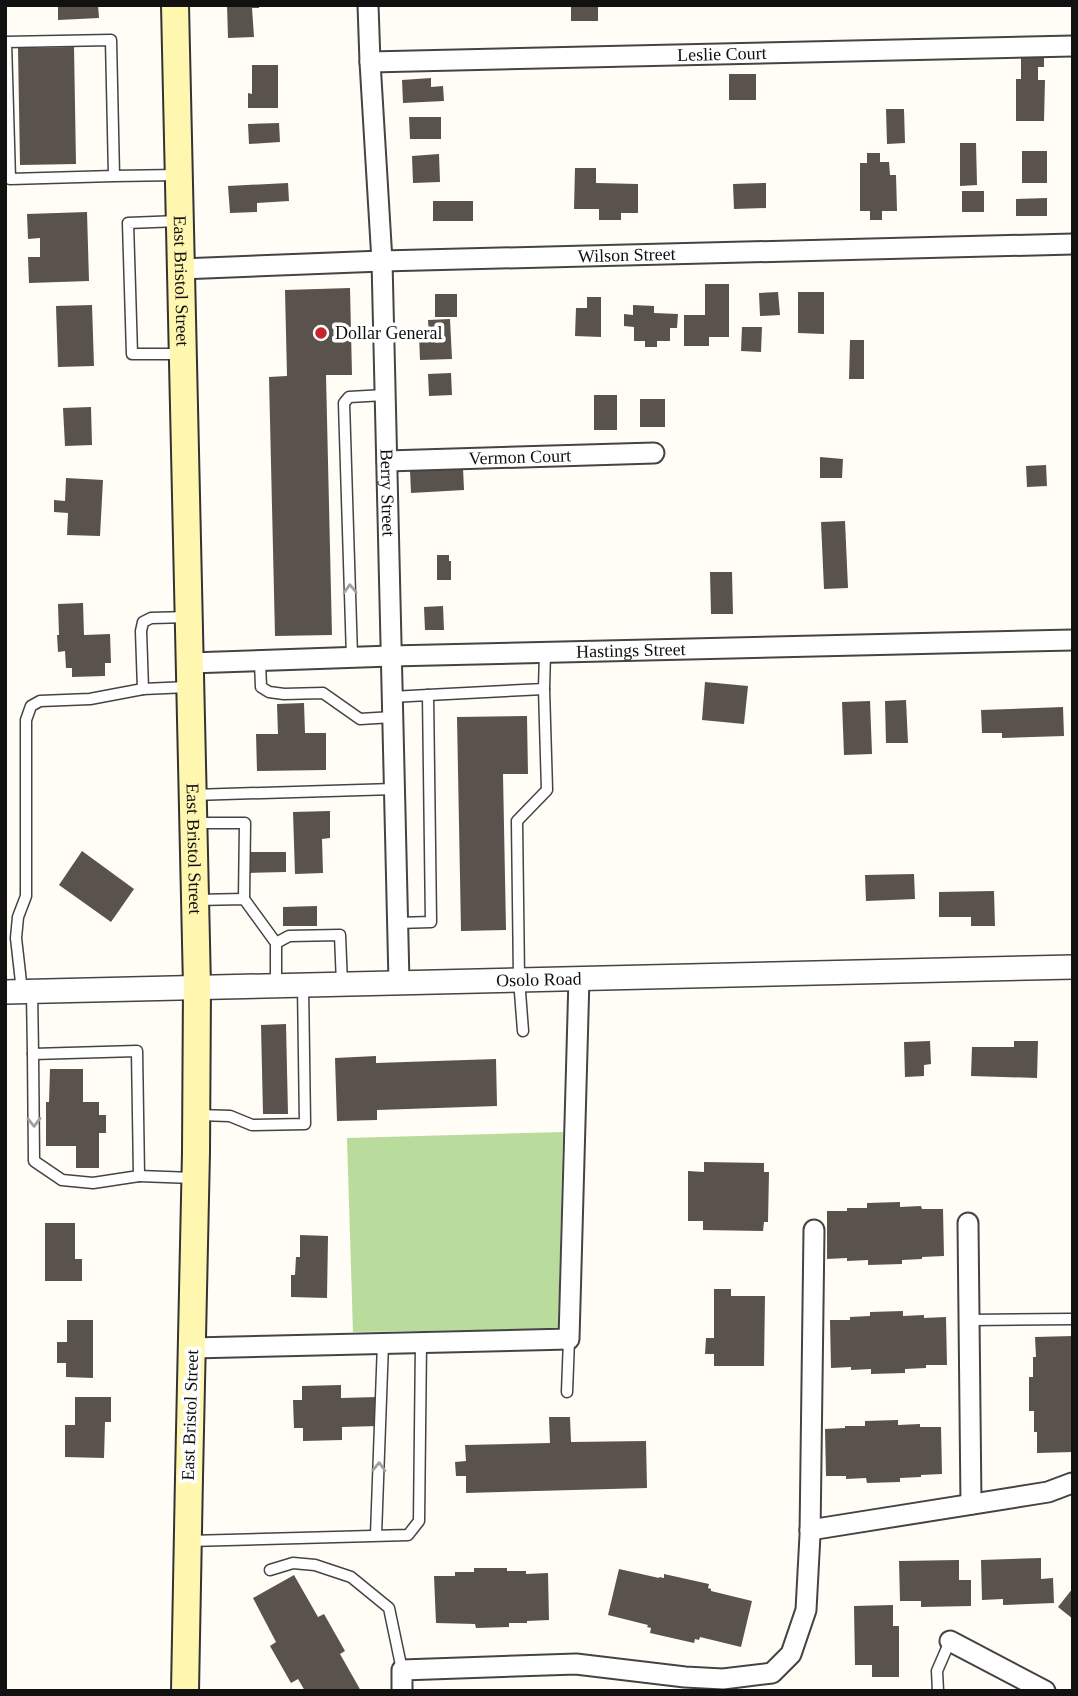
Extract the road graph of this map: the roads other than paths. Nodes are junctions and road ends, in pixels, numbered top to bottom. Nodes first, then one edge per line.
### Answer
1 (175, 5) edge
2 (368, 5) edge
3 (1073, 46) edge
4 (370, 62) junction
5 (179, 175) junction
6 (114, 176) junction
7 (180, 221) junction
8 (1073, 244) edge
9 (382, 261) junction
10 (181, 269) junction
11 (183, 354) junction
12 (385, 395) junction
13 (654, 453) dead end
14 (387, 461) junction
15 (189, 617) junction
16 (1073, 640) edge
17 (545, 652) junction
18 (391, 656) junction
19 (352, 657) junction
20 (260, 662) junction
21 (191, 675) junction
22 (143, 689) junction
23 (544, 689) junction
24 (428, 695) junction
25 (392, 696) junction
26 (393, 717) junction
27 (394, 789) junction
28 (193, 795) junction
29 (194, 823) junction
30 (244, 899) junction
31 (195, 900) junction
32 (397, 923) junction
33 (276, 943) junction
34 (1073, 967) edge
35 (579, 978) junction
36 (519, 979) junction
37 (399, 982) junction
38 (342, 984) junction
39 (275, 985) junction
40 (303, 985) junction
41 (197, 988) junction
42 (20, 992) edge
43 (523, 1031) dead end
44 (33, 1054) junction
45 (197, 1115) junction
46 (139, 1176) junction
47 (196, 1178) junction
48 (968, 1223) dead end
49 (814, 1230) dead end
50 (1072, 1319) edge
51 (969, 1320) junction
52 (569, 1339) junction
53 (421, 1342) junction
54 (383, 1343) junction
55 (192, 1348) junction
56 (567, 1392) dead end
57 (1072, 1483) edge
58 (971, 1504) junction
59 (810, 1530) junction
60 (376, 1535) junction
61 (188, 1541) junction
62 (270, 1570) dead end
63 (950, 1641) joint
64 (402, 1670) junction
65 (713, 1685) edge
66 (186, 1691) edge
67 (402, 1691) edge
68 (938, 1691) edge
69 (1045, 1691) edge

1 - 5 main road, East Bristol Street
2 - 4 street, Berry Street
3 - 4 street, Leslie Court
4 - 9 street, Berry Street
5 - 6 lane
5 - 7 main road, East Bristol Street
6 - 6 lane
7 - 10 main road, East Bristol Street
7 - 11 lane
8 - 9 street, Wilson Street
9 - 10 street, Wilson Street
9 - 12 street, Berry Street
10 - 11 main road, East Bristol Street
11 - 15 main road, East Bristol Street
12 - 14 street, Berry Street
19 -> 12 lane
13 - 14 street, Vermon Court
14 - 18 street, Berry Street
15 - 21 main road, East Bristol Street
15 - 22 lane
16 - 17 street, Hastings Street
17 - 18 street, Hastings Street
17 - 23 lane
18 - 19 street, Hastings Street
18 - 25 street, Berry Street
19 - 20 street, Hastings Street
20 - 21 street, Hastings Street
20 - 26 lane
21 - 22 lane
21 - 28 main road, East Bristol Street
22 - 42 lane
23 - 24 lane
23 - 36 lane
24 - 25 lane
24 - 32 lane
25 - 26 street, Berry Street
26 - 27 street, Berry Street
27 - 28 lane
27 - 32 street, Berry Street
28 - 29 main road, East Bristol Street
29 - 30 lane
29 - 31 main road, East Bristol Street
30 - 31 lane
30 - 33 lane
31 - 41 main road, East Bristol Street
32 - 37 street, Berry Street
33 - 38 lane
33 - 39 lane
34 - 35 street, Osolo Road
35 - 36 street, Osolo Road
35 - 52 street
36 - 37 street, Osolo Road
36 - 43 lane
37 - 38 street, Osolo Road
38 - 40 street, Osolo Road
39 - 40 street, Osolo Road
39 - 41 street, Osolo Road
40 - 45 lane
41 - 42 street, Osolo Road
41 - 45 main road, East Bristol Street
42 - 44 lane
44 -> 46 lane
44 - 46 lane
45 - 47 main road, East Bristol Street
46 - 47 lane
47 - 55 main road, East Bristol Street
48 - 51 street
49 - 59 street
50 - 51 lane
51 - 58 street
52 - 53 street
52 - 56 lane
53 - 54 street
53 - 60 lane
54 - 55 street
60 -> 54 lane
55 - 61 main road, East Bristol Street
57 - 58 street
58 - 59 street
59 - 65 street
60 - 61 lane
61 - 66 main road, East Bristol Street
62 - 64 lane
63 - 68 lane
63 - 69 street
64 - 65 street
64 - 67 street

